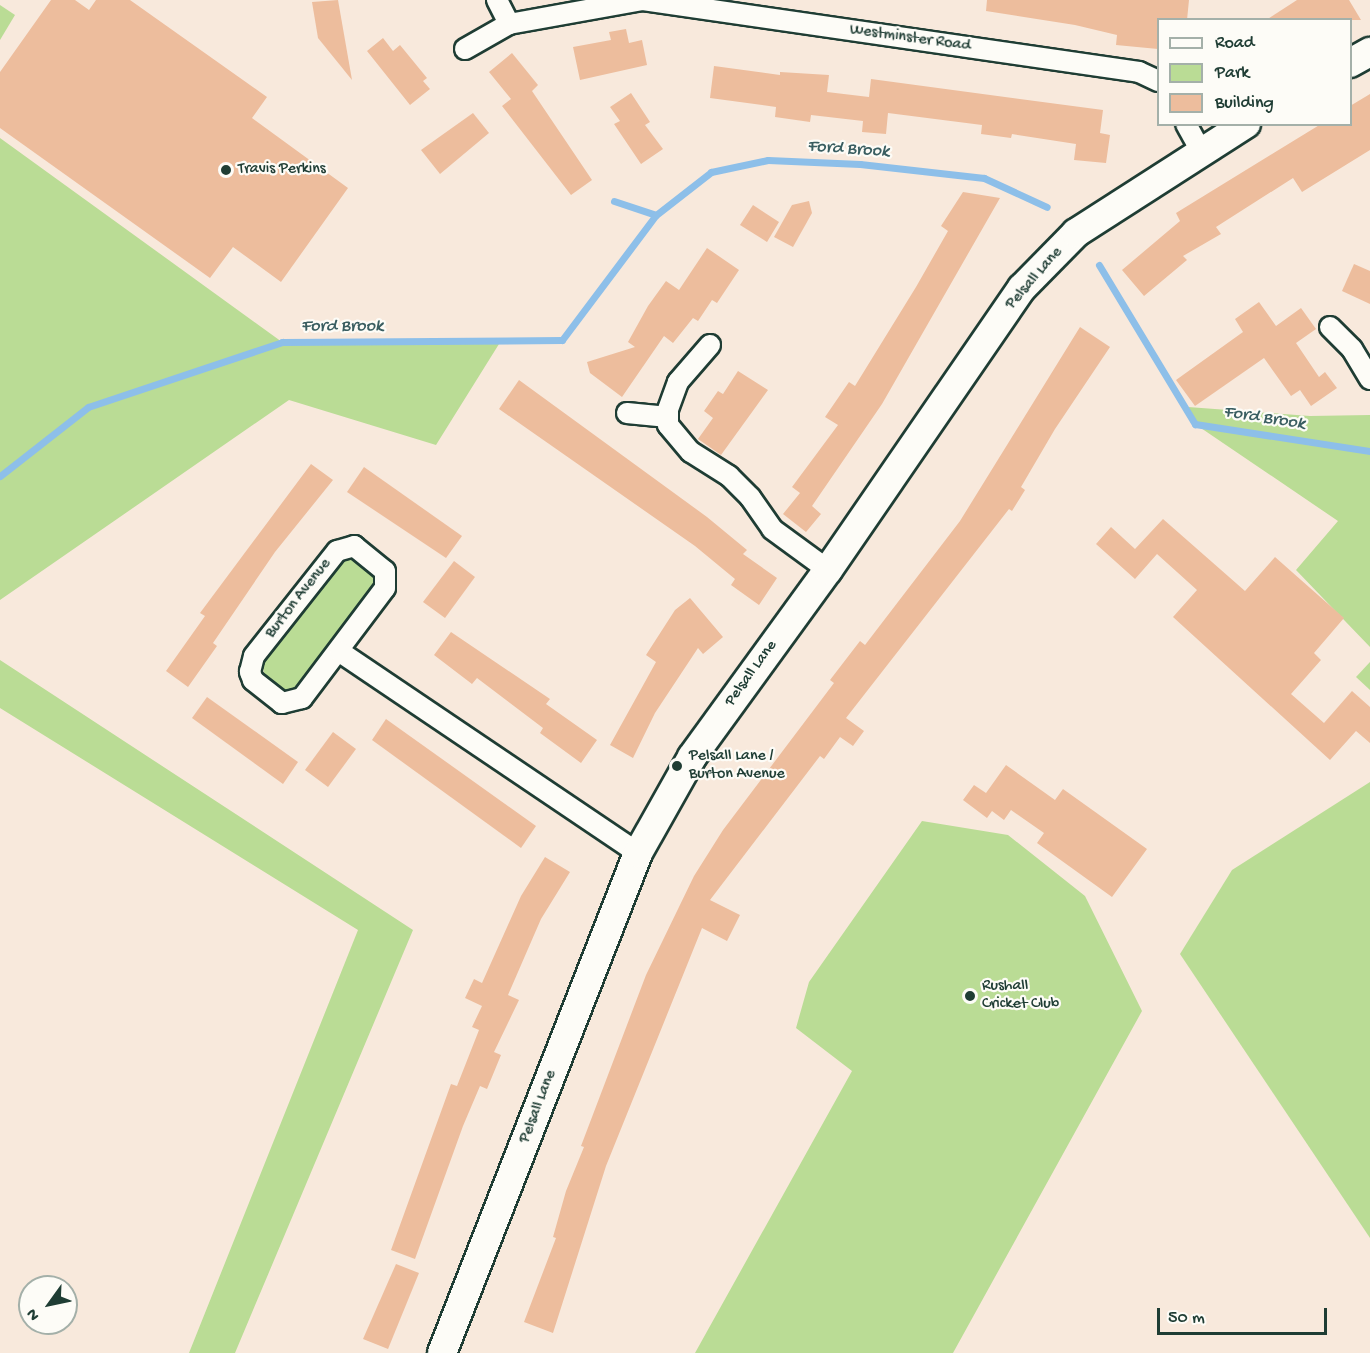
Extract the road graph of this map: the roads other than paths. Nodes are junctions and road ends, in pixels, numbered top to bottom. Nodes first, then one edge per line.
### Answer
1 (497, 0) edge
2 (509, 24) junction
3 (465, 49) dead end
4 (1370, 52) edge
5 (1352, 62) edge
6 (1157, 81) edge
7 (1186, 126) edge
8 (1243, 126) edge
9 (1201, 151) junction
10 (1330, 327) dead end
11 (710, 345) dead end
12 (1361, 345) edge
13 (1370, 379) edge
14 (627, 413) dead end
15 (668, 417) junction
16 (828, 570) junction
17 (340, 652) junction
18 (638, 853) junction
19 (442, 1353) edge

1 - 2 street
2 - 3 street, Westminster Road
2 - 6 street, Westminster Road
4 - 5 main road
7 - 9 street
8 - 9 main road, Pelsall Lane
9 - 16 main road, Pelsall Lane
10 - 12 street
11 - 15 street
12 - 13 street
14 - 15 street
15 - 16 street
16 - 18 main road, Pelsall Lane
17 - 17 street, Burton Avenue
17 - 18 street
18 - 19 main road, Pelsall Lane

